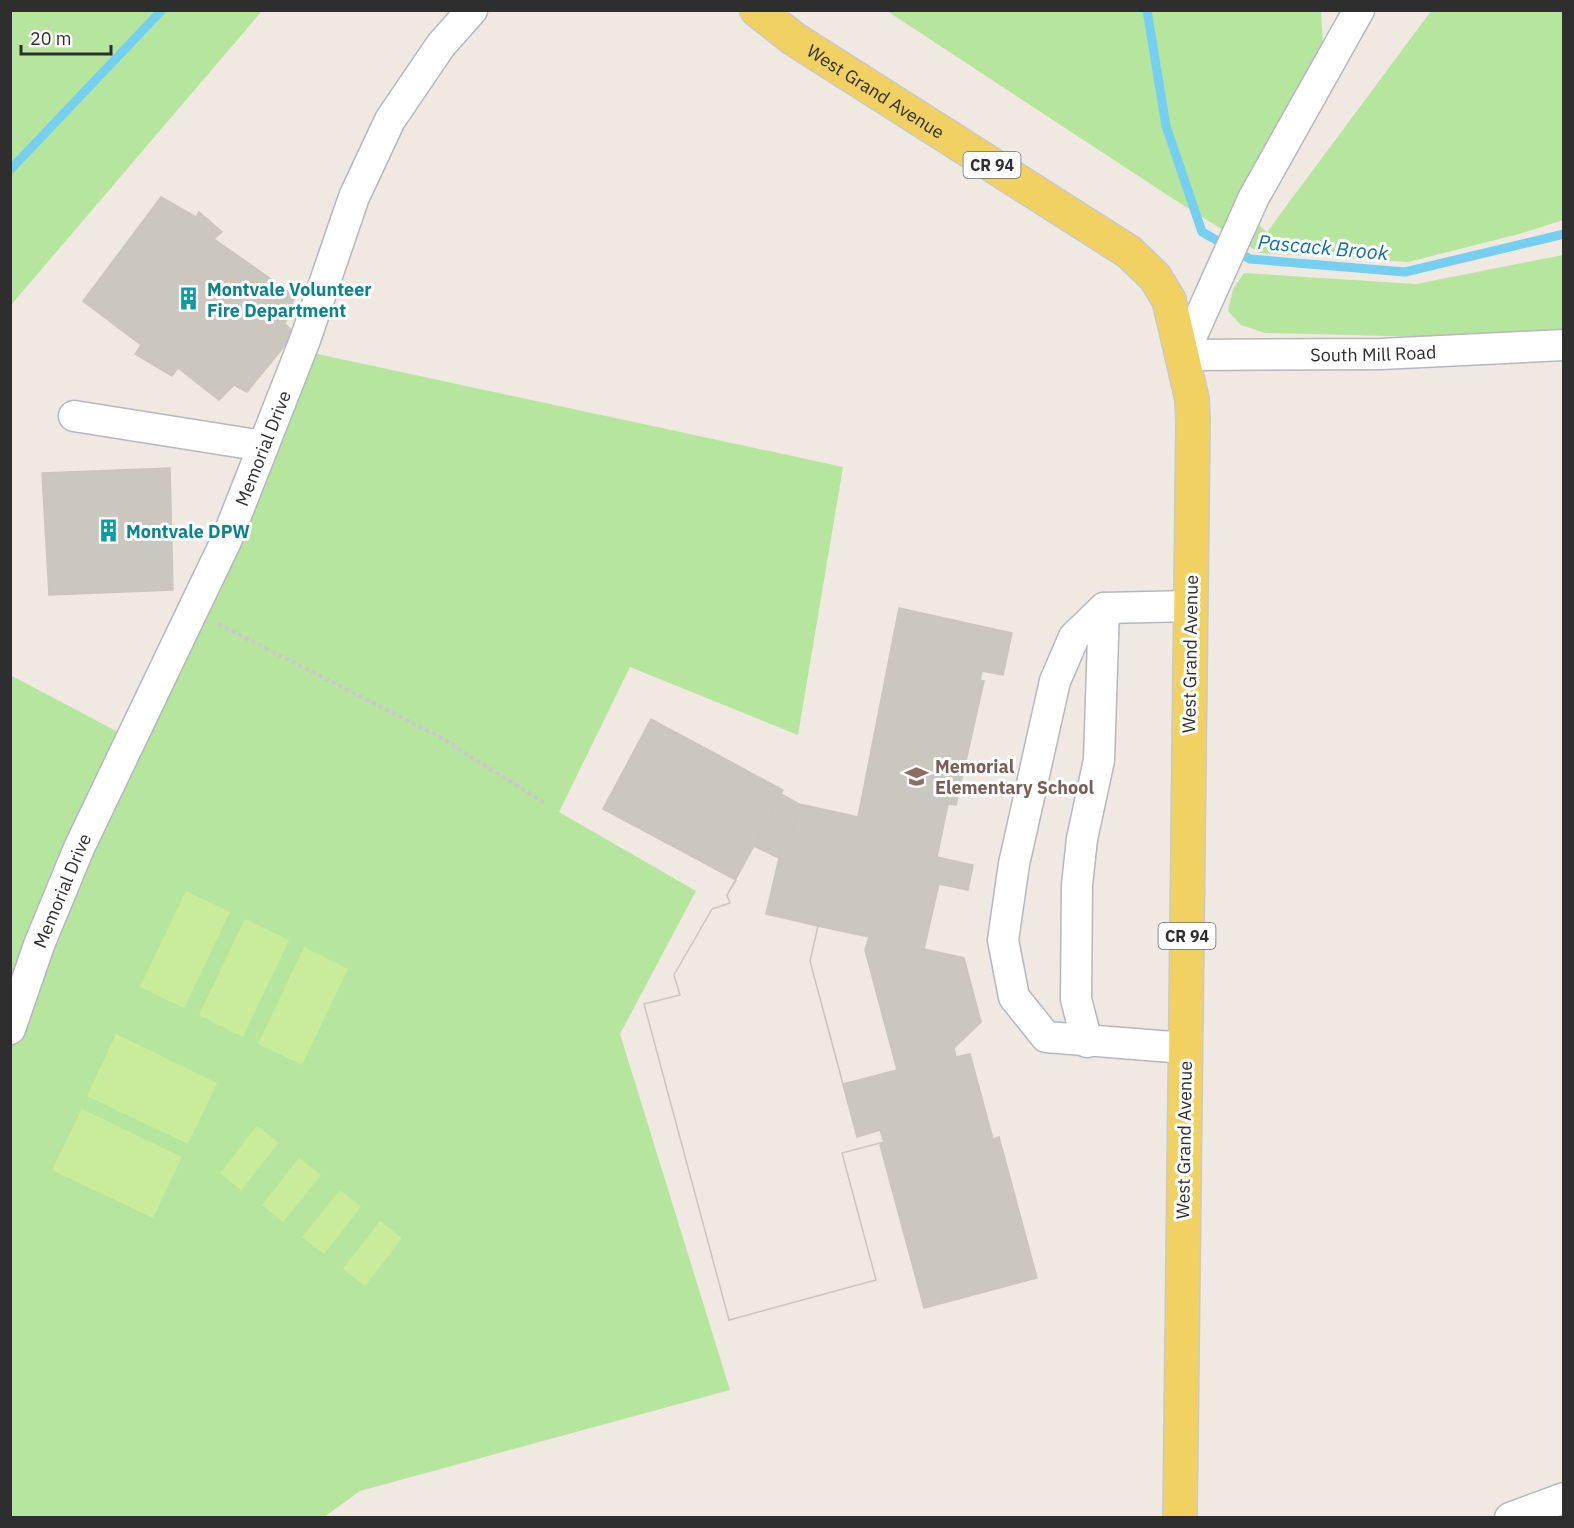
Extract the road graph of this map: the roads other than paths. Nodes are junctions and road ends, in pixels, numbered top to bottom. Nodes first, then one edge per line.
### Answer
1 (472, 10) edge
2 (757, 10) edge
3 (1359, 10) edge
4 (1563, 345) edge
5 (1183, 355) junction
6 (74, 416) dead end
7 (263, 446) junction
8 (1191, 606) junction
9 (1104, 608) junction
10 (10, 1029) edge
11 (1087, 1042) junction
12 (1185, 1048) junction
13 (1554, 1507) edge
14 (1180, 1518) edge
15 (1510, 1518) edge

1 - 7 street, Memorial Drive
2 - 5 main road, West Grand Avenue / CR 94
3 - 5 street
4 - 5 street, South Mill Road
5 - 8 main road, West Grand Avenue / CR 94
6 - 7 street
7 - 10 street, Memorial Drive
8 - 9 street
8 - 12 main road, West Grand Avenue / CR 94
9 - 11 street
9 - 11 street
11 - 12 street
12 - 14 main road, West Grand Avenue / CR 94
13 - 15 street

